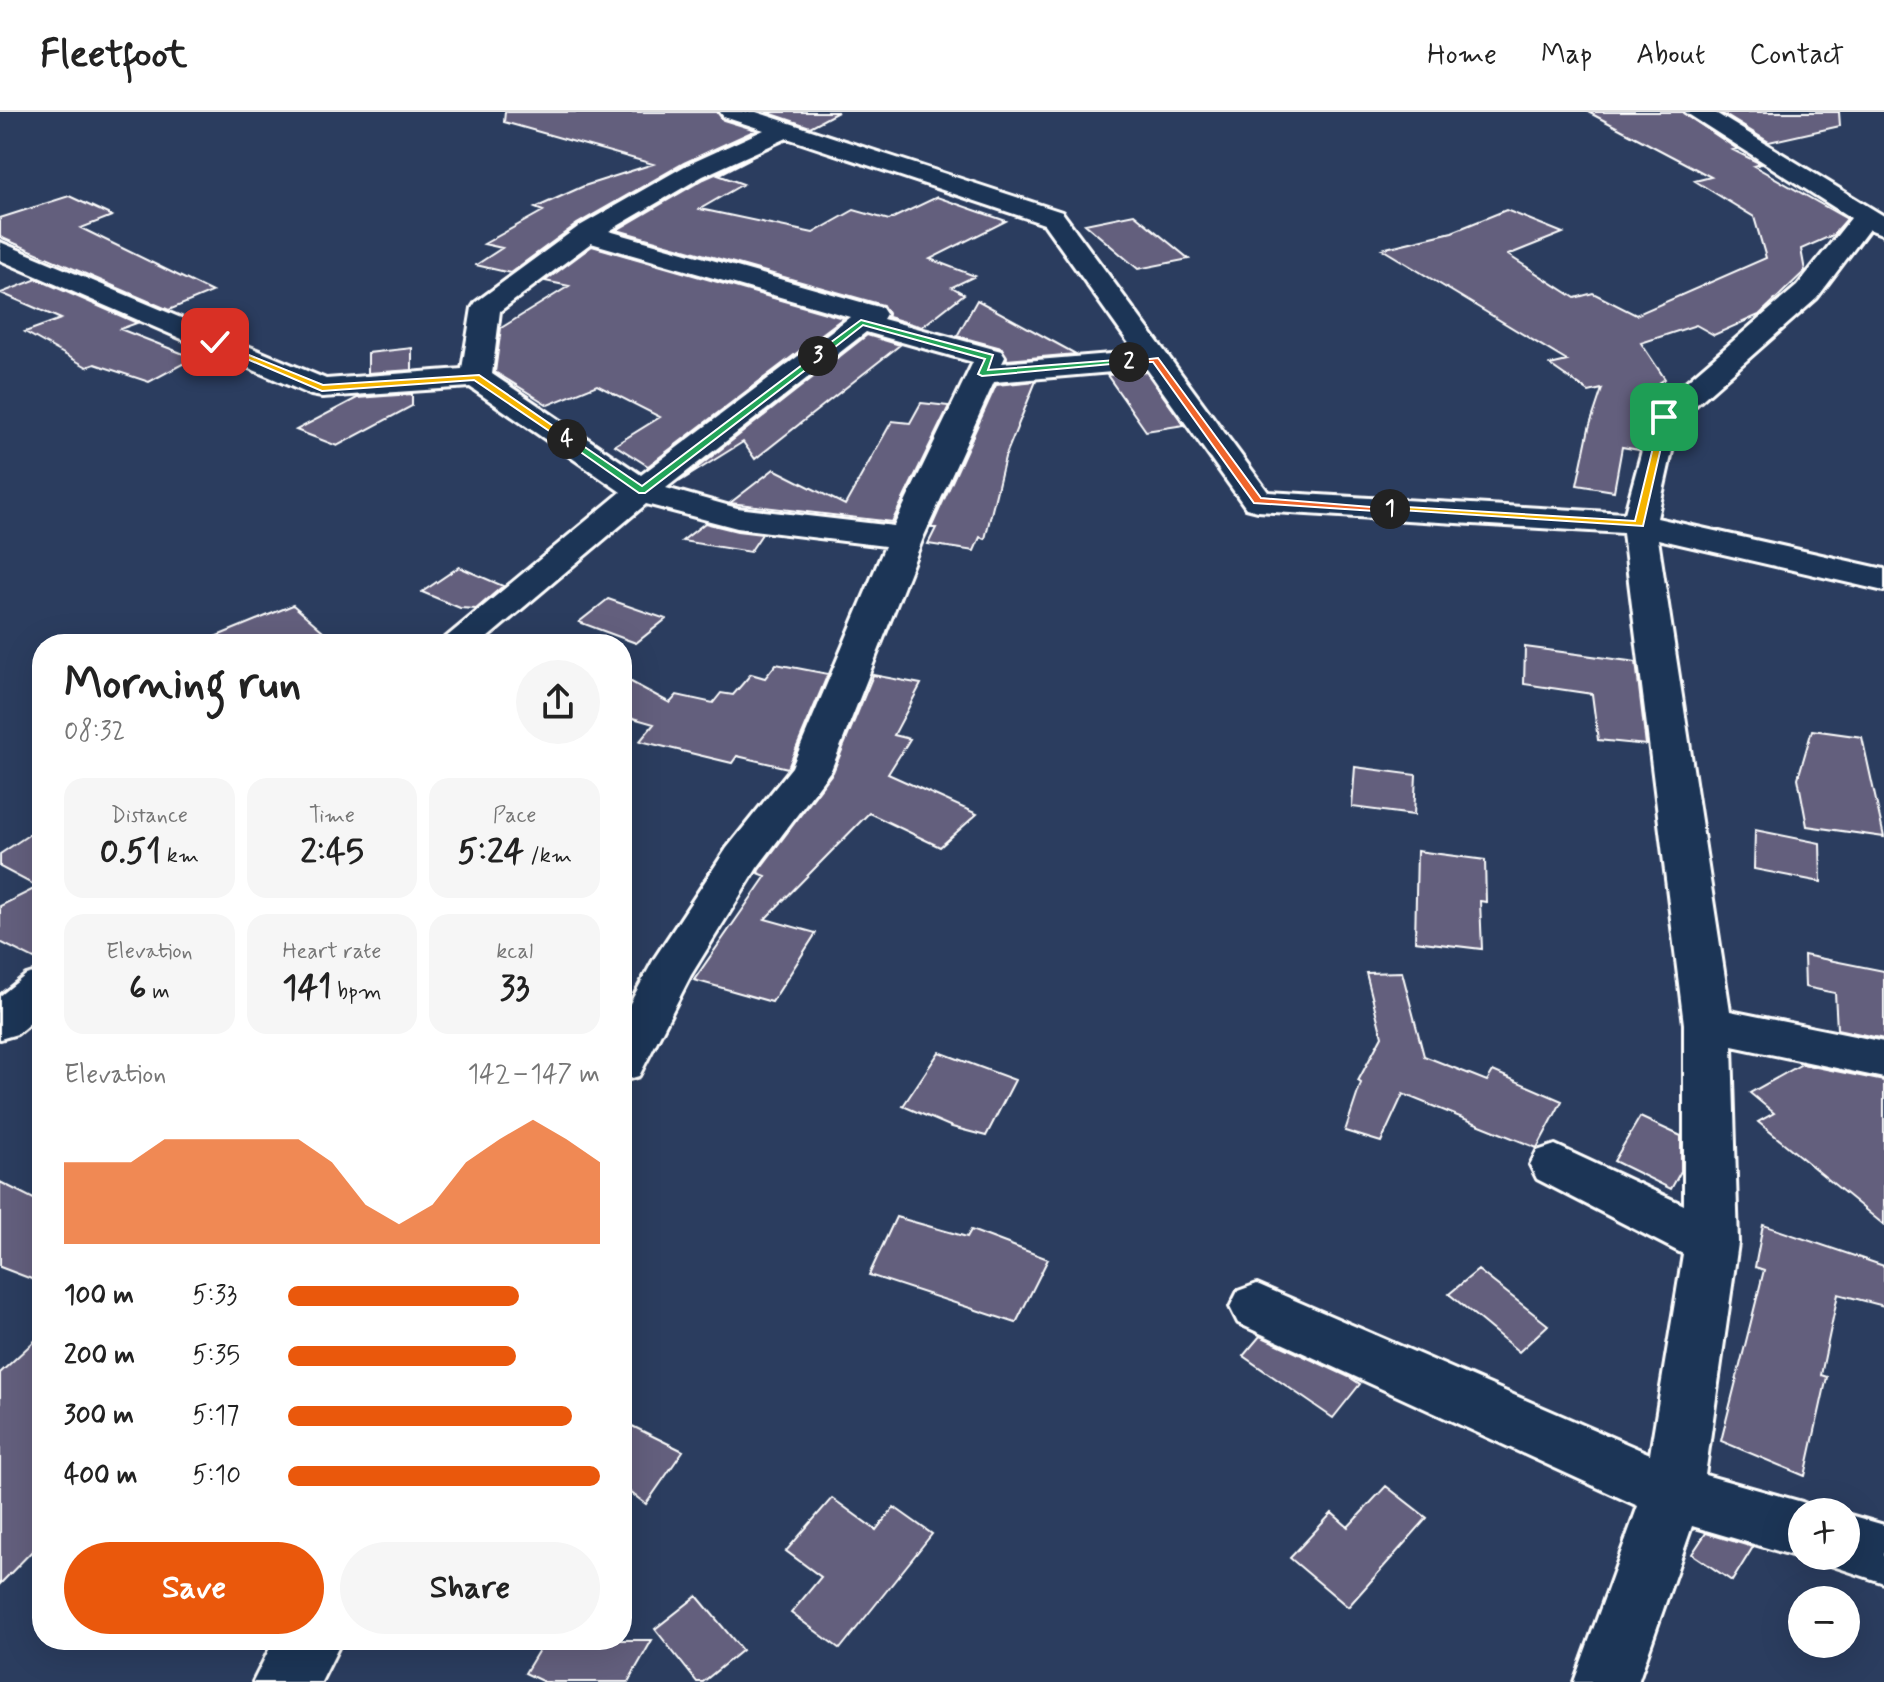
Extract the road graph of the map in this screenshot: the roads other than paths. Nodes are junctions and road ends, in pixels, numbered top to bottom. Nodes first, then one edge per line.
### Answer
1 (732, 112) edge
2 (1697, 112) edge
3 (785, 130) junction
4 (1875, 222) edge
5 (587, 233) junction
6 (0, 250) edge
7 (861, 322) junction
8 (1155, 359) junction
9 (982, 374) junction
10 (476, 377) junction
11 (642, 491) junction
12 (1639, 524) junction
13 (906, 538) junction
14 (1884, 580) edge
15 (469, 634) edge
16 (32, 995) edge
17 (0, 1022) edge
18 (1708, 1024) junction
19 (632, 1044) edge
20 (1884, 1060) edge
21 (1555, 1165) dead end
22 (1711, 1243) junction
23 (1257, 1307) dead end
24 (1673, 1493) junction
25 (1788, 1526) edge
26 (1860, 1547) edge
27 (1884, 1554) edge
28 (304, 1650) edge
29 (285, 1682) edge
30 (1606, 1682) edge

1 - 3 street
2 - 4 street
3 - 5 street
3 - 8 street
4 - 12 street
5 - 7 street
5 - 10 street
6 - 10 street
7 - 9 street
7 - 11 street
8 - 9 street
8 - 12 street
9 - 13 street
10 - 11 street
11 - 13 street
11 - 15 street
12 - 14 street
12 - 18 street
13 - 19 street
16 - 17 street
18 - 20 street
18 - 22 street
21 - 22 street
22 - 24 street
23 - 24 street
24 - 25 street
24 - 30 street
26 - 27 street
28 - 29 street

